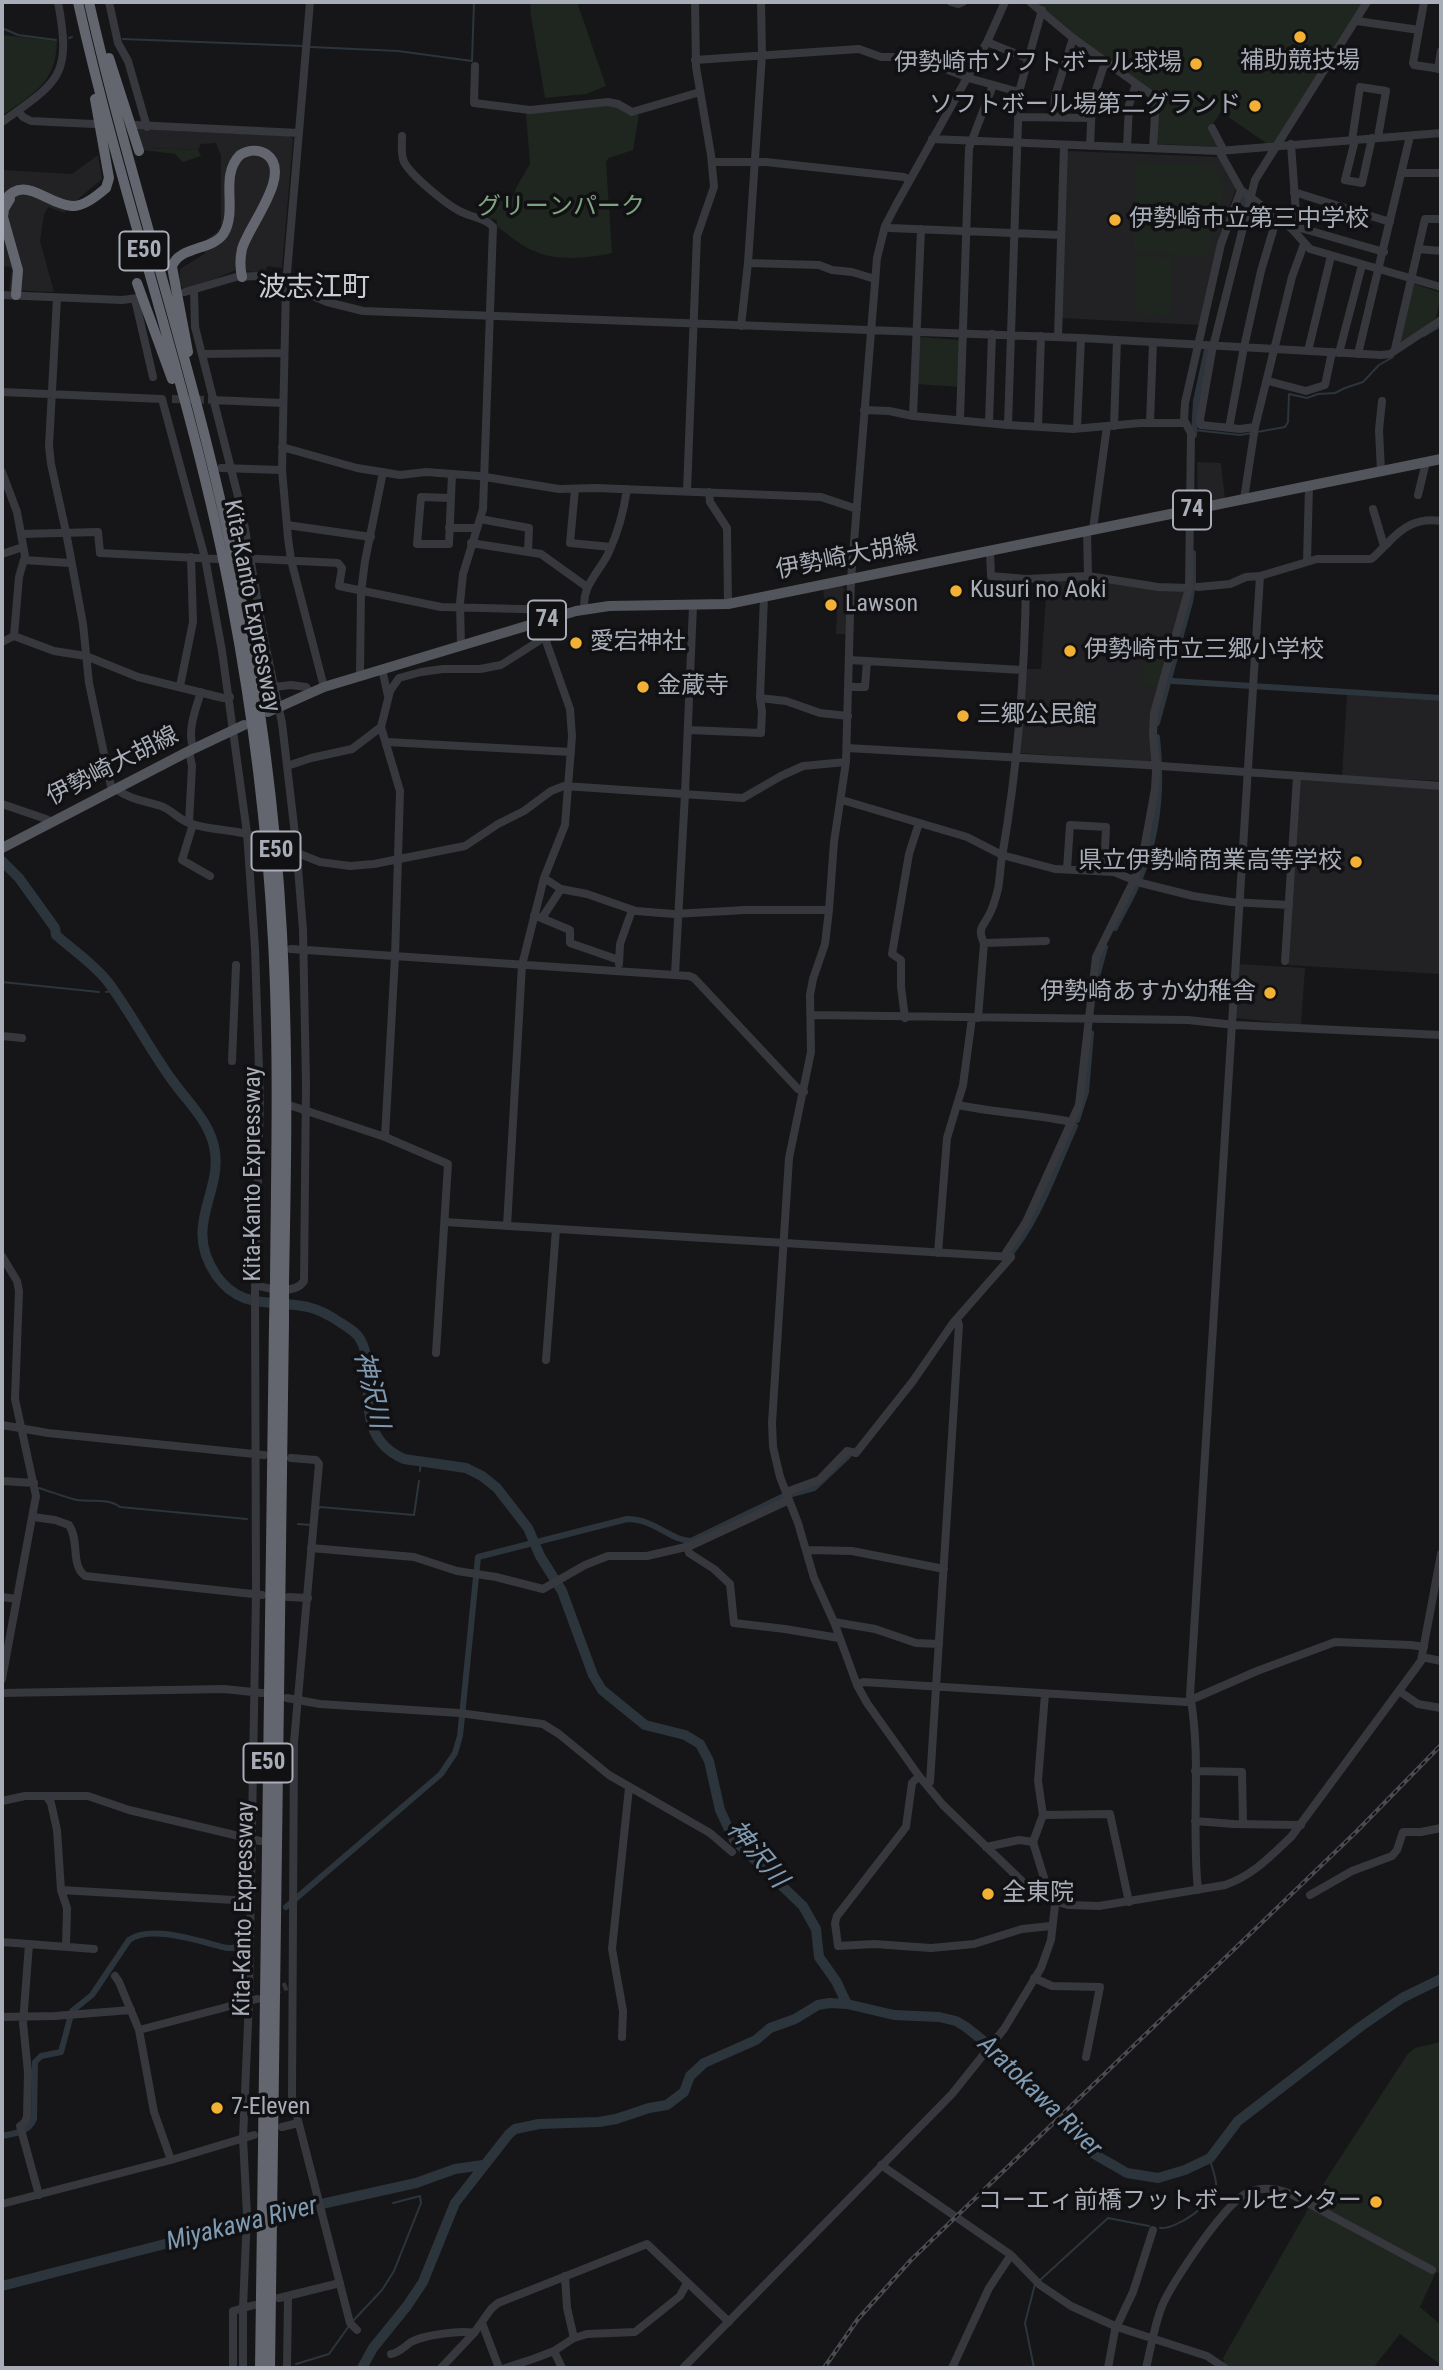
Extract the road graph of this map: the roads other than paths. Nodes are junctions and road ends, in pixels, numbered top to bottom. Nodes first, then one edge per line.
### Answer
1 (58, 2) edge
2 (90, 2) edge
3 (109, 2) edge
4 (310, 2) edge
5 (695, 2) edge
6 (761, 2) edge
7 (951, 2) edge
8 (963, 2) edge
9 (1003, 2) edge
10 (1030, 2) edge
11 (1367, 2) edge
12 (1424, 2) edge
13 (80, 7) edge
14 (1042, 10) junction
15 (1357, 20) junction
16 (1419, 30) junction
17 (1073, 38) junction
18 (987, 42) junction
19 (1441, 51) edge
20 (762, 55) junction
21 (1028, 59) junction
22 (695, 61) junction
23 (1105, 62) junction
24 (475, 66) dead end
25 (1440, 69) edge
26 (967, 76) junction
27 (1136, 84) junction
28 (993, 85) junction
29 (700, 92) junction
30 (1019, 92) junction
31 (18, 110) junction
32 (1018, 117) junction
33 (1054, 117) junction
34 (1091, 118) junction
35 (2, 122) edge
36 (94, 124) dead end
37 (136, 125) dead end
38 (147, 127) junction
39 (1212, 128) dead end
40 (299, 133) junction
41 (1441, 134) edge
42 (402, 136) dead end
43 (1410, 136) junction
44 (1375, 138) junction
45 (932, 139) junction
46 (1353, 140) junction
47 (970, 142) junction
48 (1017, 144) junction
49 (1290, 144) junction
50 (1277, 145) junction
51 (1064, 146) junction
52 (1090, 146) junction
53 (1127, 147) junction
54 (1153, 148) junction
55 (139, 151) dead end
56 (1222, 151) junction
57 (712, 162) junction
58 (755, 162) junction
59 (1401, 173) junction
60 (1441, 173) edge
61 (909, 180) junction
62 (1241, 190) junction
63 (1294, 192) junction
64 (1250, 197) junction
65 (2, 204) edge
66 (71, 211) dead end
67 (1277, 217) junction
68 (1441, 219) edge
69 (1390, 222) junction
70 (885, 226) junction
71 (920, 229) junction
72 (2, 230) edge
73 (967, 230) junction
74 (1014, 233) junction
75 (1061, 234) junction
76 (200, 242) dead end
77 (1304, 244) junction
78 (1418, 249) junction
79 (1441, 251) edge
80 (1384, 252) junction
81 (1331, 256) junction
82 (748, 263) junction
83 (1362, 265) junction
84 (1379, 270) junction
85 (242, 277) junction
86 (875, 279) junction
87 (1412, 279) junction
88 (137, 283) dead end
89 (286, 285) junction
90 (1441, 287) edge
91 (2, 295) edge
92 (16, 295) junction
93 (57, 298) junction
94 (489, 317) junction
95 (1441, 320) edge
96 (694, 324) junction
97 (741, 326) junction
98 (871, 331) junction
99 (917, 332) junction
100 (964, 334) junction
101 (992, 334) junction
102 (1011, 335) junction
103 (1041, 336) junction
104 (1058, 337) junction
105 (1081, 338) junction
106 (1117, 340) junction
107 (1153, 342) junction
108 (1198, 345) junction
109 (1213, 346) junction
110 (1244, 347) junction
111 (1276, 349) junction
112 (1395, 349) junction
113 (1308, 351) junction
114 (285, 353) junction
115 (1336, 353) junction
116 (202, 354) junction
117 (1358, 354) junction
118 (153, 377) dead end
119 (1268, 381) junction
120 (2, 392) edge
121 (52, 394) junction
122 (211, 400) junction
123 (1382, 401) dead end
124 (283, 403) junction
125 (864, 410) junction
126 (914, 416) junction
127 (960, 419) junction
128 (989, 423) junction
129 (1185, 423) junction
130 (1150, 424) junction
131 (1008, 425) junction
132 (1038, 426) junction
133 (1110, 426) junction
134 (202, 427) junction
135 (1255, 427) junction
136 (1077, 428) junction
137 (1229, 428) junction
138 (282, 447) junction
139 (1441, 459) edge
140 (1426, 462) junction
141 (221, 468) dead end
142 (231, 469) junction
143 (282, 470) junction
144 (2, 472) edge
145 (383, 472) junction
146 (1381, 472) junction
147 (453, 474) junction
148 (484, 477) junction
149 (1309, 486) junction
150 (207, 489) junction
151 (575, 489) junction
152 (627, 489) junction
153 (687, 491) junction
154 (709, 492) junction
155 (1418, 495) dead end
156 (450, 498) junction
157 (1244, 499) junction
158 (857, 509) junction
159 (1373, 509) dead end
160 (1189, 510) junction
161 (1441, 521) edge
162 (478, 524) junction
163 (286, 525) junction
164 (449, 528) junction
165 (1090, 530) junction
166 (66, 532) junction
167 (21, 534) junction
168 (371, 537) junction
169 (471, 543) junction
170 (1384, 546) junction
171 (23, 547) junction
172 (611, 547) junction
173 (528, 551) junction
174 (990, 551) junction
175 (2, 554) edge
176 (191, 558) junction
177 (205, 558) junction
178 (245, 558) junction
179 (217, 559) dead end
180 (24, 560) junction
181 (292, 560) junction
182 (1307, 561) junction
183 (70, 563) junction
184 (1088, 576) junction
185 (1260, 576) junction
186 (851, 579) junction
187 (1026, 579) junction
188 (587, 587) junction
189 (1193, 587) junction
190 (361, 592) junction
191 (764, 596) junction
192 (728, 604) junction
193 (693, 606) junction
194 (460, 608) junction
195 (585, 610) junction
196 (567, 613) junction
197 (543, 621) junction
198 (14, 636) junction
199 (545, 637) junction
200 (2, 642) edge
201 (461, 646) junction
202 (86, 656) junction
203 (849, 660) junction
204 (867, 661) junction
205 (382, 669) junction
206 (1022, 670) junction
207 (360, 675) junction
208 (180, 686) junction
209 (274, 687) junction
210 (324, 687) junction
211 (849, 687) junction
212 (201, 692) junction
213 (310, 692) junction
214 (230, 697) junction
215 (388, 698) junction
216 (760, 698) junction
217 (278, 707) junction
218 (268, 712) dead end
219 (848, 716) junction
220 (244, 725) dead end
221 (382, 727) junction
222 (233, 730) junction
223 (688, 730) junction
224 (387, 743) junction
225 (847, 748) junction
226 (191, 750) junction
227 (571, 752) junction
228 (1017, 758) junction
229 (846, 762) junction
230 (287, 766) junction
231 (1159, 767) junction
232 (1247, 773) junction
233 (1297, 777) junction
234 (569, 786) junction
235 (1441, 786) edge
236 (114, 790) junction
237 (685, 794) junction
238 (842, 800) junction
239 (2, 804) edge
240 (51, 822) junction
241 (919, 823) junction
242 (191, 824) junction
243 (247, 833) junction
244 (258, 837) dead end
245 (2, 848) edge
246 (285, 848) dead end
247 (296, 852) junction
248 (1002, 855) junction
249 (399, 859) junction
250 (1067, 869) junction
251 (1104, 872) junction
252 (210, 876) dead end
253 (544, 878) junction
254 (1135, 880) junction
255 (561, 889) junction
256 (1239, 902) junction
257 (1289, 905) junction
258 (632, 910) junction
259 (829, 910) junction
260 (678, 914) junction
261 (538, 917) junction
262 (1046, 941) dead end
263 (984, 943) junction
264 (256, 948) junction
265 (266, 948) dead end
266 (290, 949) dead end
267 (303, 950) junction
268 (395, 957) junction
269 (619, 960) junction
270 (1285, 961) dead end
271 (236, 965) dead end
272 (522, 965) junction
273 (618, 971) junction
274 (675, 974) junction
275 (812, 1016) junction
276 (905, 1018) junction
277 (975, 1018) junction
278 (1088, 1019) junction
279 (1232, 1024) junction
280 (2, 1035) edge
281 (1441, 1035) edge
282 (22, 1038) dead end
283 (232, 1061) dead end
284 (804, 1092) junction
285 (260, 1100) junction
286 (270, 1100) dead end
287 (958, 1105) junction
288 (292, 1107) dead end
289 (305, 1111) junction
290 (1072, 1122) junction
291 (385, 1137) junction
292 (445, 1222) junction
293 (507, 1226) junction
294 (556, 1229) junction
295 (783, 1243) junction
296 (938, 1253) junction
297 (2, 1256) edge
298 (1006, 1256) junction
299 (280, 1281) junction
300 (255, 1289) junction
301 (957, 1319) junction
302 (436, 1353) dead end
303 (546, 1360) dead end
304 (2, 1425) edge
305 (20, 1427) junction
306 (254, 1454) junction
307 (264, 1454) dead end
308 (291, 1458) dead end
309 (2, 1482) edge
310 (34, 1483) junction
311 (788, 1496) junction
312 (33, 1517) junction
313 (687, 1546) junction
314 (312, 1548) junction
315 (807, 1550) junction
316 (1441, 1554) edge
317 (944, 1569) junction
318 (259, 1594) junction
319 (2, 1597) edge
320 (288, 1597) dead end
321 (308, 1598) junction
322 (16, 1599) junction
323 (834, 1622) junction
324 (6, 1627) edge
325 (839, 1638) junction
326 (939, 1644) junction
327 (1424, 1647) junction
328 (1422, 1657) junction
329 (1441, 1661) edge
330 (2, 1679) edge
331 (857, 1685) junction
332 (937, 1686) junction
333 (1399, 1691) junction
334 (2, 1693) edge
335 (258, 1693) junction
336 (1045, 1694) junction
337 (287, 1698) dead end
338 (298, 1700) junction
339 (1191, 1702) junction
340 (1441, 1708) edge
341 (1195, 1771) junction
342 (919, 1776) junction
343 (927, 1786) junction
344 (629, 1788) junction
345 (47, 1797) junction
346 (2, 1801) edge
347 (1043, 1815) junction
348 (1195, 1821) junction
349 (1243, 1824) junction
350 (1301, 1825) junction
351 (1441, 1828) edge
352 (256, 1840) junction
353 (1032, 1842) junction
354 (986, 1847) junction
355 (732, 1852) dead end
356 (61, 1890) junction
357 (1198, 1890) junction
358 (1310, 1895) dead end
359 (251, 1901) junction
360 (1054, 1901) junction
361 (1129, 1902) junction
362 (1051, 1926) junction
363 (2, 1942) edge
364 (29, 1944) junction
365 (66, 1946) junction
366 (94, 1949) dead end
367 (115, 1976) dead end
368 (1034, 1978) junction
369 (253, 2000) junction
370 (131, 2010) junction
371 (2, 2017) edge
372 (23, 2017) junction
373 (139, 2030) junction
374 (622, 2037) dead end
375 (1086, 2057) dead end
376 (298, 2123) junction
377 (282, 2127) dead end
378 (254, 2135) dead end
379 (243, 2138) junction
380 (171, 2160) junction
381 (881, 2165) junction
382 (39, 2194) junction
383 (2, 2204) edge
384 (1153, 2230) dead end
385 (267, 2232) junction
386 (1011, 2255) junction
387 (1432, 2270) dead end
388 (565, 2276) junction
389 (340, 2283) junction
390 (687, 2283) junction
391 (254, 2305) dead end
392 (243, 2308) junction
393 (729, 2322) junction
394 (482, 2323) junction
395 (1117, 2327) junction
396 (357, 2330) dead end
397 (474, 2333) junction
398 (574, 2338) junction
399 (1153, 2338) junction
400 (554, 2351) junction
401 (391, 2354) dead end
402 (1221, 2366) edge
403 (233, 2368) edge
404 (243, 2368) edge
405 (260, 2368) edge
406 (270, 2368) edge
407 (287, 2368) edge
408 (441, 2368) edge
409 (499, 2368) edge
410 (505, 2368) edge
411 (562, 2368) edge
412 (683, 2368) edge
413 (952, 2368) edge
414 (1108, 2368) edge
415 (1146, 2368) edge

1 - 31 street
2 - 55 highway
2 - 134 highway, Kita-Kanto Expressway / E50
3 - 38 street
4 - 40 street
5 - 22 street
6 - 20 street
7 - 8 street
9 - 18 street
10 - 14 street
11 - 15 street
12 - 16 street
13 - 65 highway
13 - 150 highway, Kita-Kanto Expressway / E50
14 - 17 street
14 - 21 street
15 - 16 street
15 - 50 street
16 - 25 street
17 - 23 street
17 - 33 street
18 - 21 street
18 - 26 street
19 - 25 street
20 - 22 street
20 - 26 street
20 - 58 street
21 - 30 street
22 - 29 street
23 - 27 street
23 - 34 street
24 - 29 street
26 - 28 street
26 - 45 street
27 - 53 street
27 - 54 street
28 - 30 street
28 - 47 street
29 - 57 street
30 - 32 street
31 - 35 street
31 - 36 street
32 - 33 street
32 - 48 street
33 - 34 street
34 - 52 street
37 - 38 street
38 - 40 street
39 - 56 street
40 - 89 street
41 - 43 street
42 - 94 street
43 - 44 street
43 - 59 street
44 - 46 street
44 - 46 street
44 - 46 street
45 - 47 street
45 - 61 street
46 - 49 street
47 - 48 street
47 - 73 street
48 - 51 street
48 - 74 street
49 - 50 street
49 - 63 street
50 - 56 street
50 - 64 street
51 - 52 street
51 - 75 street
52 - 53 street
53 - 54 street
54 - 56 street
56 - 62 street
57 - 58 street
57 - 96 street
58 - 61 street
58 - 82 street
59 - 60 street
59 - 69 street
61 - 70 street
62 - 64 street
62 - 108 street
63 - 69 street
63 - 80 street
64 - 67 street
64 - 109 street
66 - 92 highway
67 - 77 street
67 - 110 street
68 - 78 street
69 - 80 street
70 - 71 street
70 - 86 street
71 - 73 street
71 - 99 street
72 - 92 highway
73 - 74 street
73 - 100 street
74 - 75 street
74 - 102 street
75 - 104 street
76 - 85 highway
77 - 81 street
77 - 111 street
78 - 79 street
78 - 87 street
80 - 84 street
81 - 83 street
81 - 113 street
82 - 86 street
82 - 97 street
83 - 84 street
83 - 115 street
84 - 87 street
84 - 117 street
85 - 89 street
85 - 116 street
85 - 134 highway
86 - 98 street
87 - 90 street
87 - 112 street
88 - 150 highway
89 - 94 street
89 - 114 street
91 - 92 street
92 - 93 street
93 - 118 street
93 - 121 street
94 - 96 street
94 - 148 street
95 - 112 street
96 - 97 street
96 - 153 street
97 - 98 street
98 - 99 street
98 - 125 street
99 - 100 street
99 - 126 street
100 - 101 street
100 - 127 street
101 - 102 street
101 - 128 street
102 - 103 street
102 - 131 street
103 - 104 street
103 - 132 street
104 - 105 street
105 - 106 street
105 - 136 street
106 - 107 street
106 - 133 street
107 - 108 street
107 - 130 street
108 - 109 street
108 - 129 street
109 - 110 street
109 - 137 street
110 - 111 street
110 - 137 street
111 - 113 street
111 - 119 street
112 - 117 street
113 - 115 street
114 - 116 street
114 - 124 street
115 - 117 street
115 - 119 street
116 - 122 street
119 - 135 street
120 - 121 street
121 - 166 street
121 - 177 street
122 - 124 street
122 - 142 street
123 - 146 street
124 - 138 street
125 - 126 street
125 - 158 street
126 - 127 street
127 - 128 street
128 - 131 street
129 - 130 street
129 - 160 street
130 - 133 street
131 - 132 street
132 - 136 street
133 - 136 street
133 - 165 street
134 - 299 highway, Kita-Kanto Expressway / E50
135 - 137 street
135 - 157 street
138 - 143 street
138 - 145 street
139 - 140 main road, 伊勢崎大胡線 / 74
140 - 146 main road, 伊勢崎大胡線 / 74
140 - 155 street
141 - 142 street
142 - 143 street
142 - 178 street
143 - 163 street
144 - 167 street
145 - 147 street
145 - 168 street
146 - 149 main road, 伊勢崎大胡線 / 74
147 - 148 street
147 - 156 street
148 - 151 street
148 - 162 street
149 - 157 main road, 伊勢崎大胡線 / 74
149 - 182 street
150 - 299 highway, Kita-Kanto Expressway / E50
151 - 152 street
151 - 172 street
152 - 153 street
152 - 172 street
153 - 154 street
154 - 158 street
154 - 192 street
156 - 164 street
156 - 164 street
157 - 160 main road, 伊勢崎大胡線 / 74
158 - 186 street
159 - 170 street
160 - 165 main road, 伊勢崎大胡線 / 74
160 - 189 street
161 - 170 street
162 - 164 street
162 - 169 street
162 - 173 street
163 - 168 street
163 - 181 street
165 - 174 main road, 伊勢崎大胡線 / 74
165 - 184 street
166 - 167 street
166 - 176 street
166 - 183 street
167 - 171 street
168 - 190 street
169 - 173 street
169 - 194 street
170 - 182 street
171 - 175 street
171 - 180 street
172 - 188 street
173 - 188 street
174 - 186 main road, 伊勢崎大胡線 / 74
174 - 187 street
176 - 177 street
176 - 208 street
177 - 179 street
177 - 214 street
178 - 181 street
178 - 209 street
180 - 183 street
180 - 198 street
181 - 190 street
181 - 210 street
182 - 185 street
183 - 202 street
184 - 187 street
184 - 189 street
185 - 189 street
185 - 232 street
186 - 191 main road, 伊勢崎大胡線 / 74
186 - 203 street
187 - 206 street
188 - 195 street
189 - 231 street
190 - 194 street
190 - 207 street
191 - 192 main road, 伊勢崎大胡線 / 74
191 - 216 street
192 - 193 main road, 伊勢崎大胡線 / 74
193 - 195 main road, 伊勢崎大胡線 / 74
193 - 223 street
194 - 196 street
194 - 201 street
195 - 196 main road, 伊勢崎大胡線 / 74
196 - 197 main road, 伊勢崎大胡線 / 74
197 - 199 street
197 - 201 main road, 伊勢崎大胡線 / 74
198 - 200 street
198 - 202 street
199 - 215 street
199 - 227 street
201 - 205 main road, 伊勢崎大胡線 / 74
202 - 208 street
202 - 236 street
203 - 204 street
203 - 211 street
204 - 206 street
204 - 211 street
205 - 207 main road, 伊勢崎大胡線 / 74
205 - 215 street
206 - 228 street
207 - 210 main road, 伊勢崎大胡線 / 74
208 - 212 street
209 - 213 street
209 - 217 street
210 - 213 main road, 伊勢崎大胡線 / 74
211 - 219 street
212 - 214 street
212 - 226 street
213 - 217 main road, 伊勢崎大胡線 / 74
214 - 222 street
215 - 221 street
216 - 219 street
216 - 223 street
217 - 218 main road, 伊勢崎大胡線 / 74
217 - 230 street
219 - 225 street
220 - 222 main road, 伊勢崎大胡線
221 - 224 street
221 - 230 street
222 - 226 main road, 伊勢崎大胡線
222 - 243 street
223 - 237 street
224 - 227 street
224 - 249 street
225 - 228 street
225 - 229 street
226 - 236 main road, 伊勢崎大胡線
226 - 242 street
227 - 234 street
228 - 231 street
228 - 248 street
229 - 237 street
229 - 238 street
230 - 247 street
231 - 232 street
231 - 254 street
232 - 233 street
232 - 256 street
233 - 235 street
233 - 257 street
234 - 237 street
234 - 249 street
234 - 253 street
236 - 240 main road, 伊勢崎大胡線
236 - 242 street
237 - 260 street
238 - 241 street
238 - 259 street
239 - 240 street
240 - 245 main road, 伊勢崎大胡線
241 - 248 street
241 - 276 street
242 - 243 street
242 - 252 street
243 - 244 street
243 - 264 street
246 - 247 street
247 - 249 street
247 - 267 street
248 - 250 street
248 - 263 street
249 - 268 street
250 - 251 street
250 - 251 street
251 - 254 street
253 - 255 street
253 - 261 street
254 - 256 street
254 - 278 street
255 - 258 street
255 - 261 street
256 - 257 street
256 - 279 street
257 - 270 street
258 - 260 street
258 - 269 street
259 - 260 street
259 - 275 street
260 - 274 street
261 - 269 street
261 - 272 street
262 - 263 street
263 - 277 street
264 - 265 street
264 - 285 street
266 - 267 street
267 - 268 street
267 - 289 street
268 - 272 street
268 - 291 street
269 - 273 street
271 - 283 street
272 - 273 street
272 - 293 street
273 - 274 street
274 - 284 street
275 - 276 street
275 - 284 street
276 - 277 street
277 - 278 street
277 - 287 street
278 - 279 street
278 - 290 street
279 - 281 street
279 - 339 street
280 - 282 street
284 - 295 street
285 - 286 street
285 - 300 street
287 - 290 street
287 - 296 street
288 - 289 street
289 - 291 street
289 - 300 street
290 - 298 street
291 - 292 street
292 - 293 street
292 - 302 street
293 - 294 street
294 - 295 street
294 - 303 street
295 - 296 street
295 - 311 street
296 - 298 street
297 - 305 street
298 - 301 street
299 - 385 highway, Kita-Kanto Expressway / E50, bridge
300 - 306 street
301 - 311 street
301 - 317 street
304 - 305 street
305 - 306 street
305 - 310 street
306 - 307 street
306 - 318 street
308 - 314 street
309 - 310 street
310 - 312 street
311 - 313 street
311 - 315 street
312 - 318 street
312 - 322 street
313 - 314 street
313 - 325 street
314 - 321 street
315 - 317 street
315 - 323 street
316 - 327 street
317 - 326 street
318 - 335 street
319 - 322 street
320 - 321 street
321 - 338 street
322 - 324 street
323 - 325 street
323 - 326 street
324 - 330 street
325 - 331 street
326 - 332 street
327 - 328 street
327 - 339 street
328 - 329 street
328 - 333 street
331 - 332 street
331 - 342 street
332 - 336 street
332 - 343 street
333 - 340 street
333 - 350 street
334 - 335 street
335 - 352 street
336 - 339 street
336 - 347 street
337 - 338 street
338 - 344 street
338 - 376 street
339 - 341 street
341 - 348 street
341 - 349 street
342 - 343 street
342 - 362 street
343 - 354 street
344 - 355 street
344 - 374 street
345 - 346 street
345 - 352 street
345 - 356 street
347 - 353 street
347 - 361 street
348 - 349 street
348 - 357 street
349 - 350 street
350 - 357 street
351 - 358 street
352 - 359 street
353 - 354 street
353 - 360 street
354 - 360 street
356 - 359 street
356 - 365 street
357 - 361 street
359 - 369 street
360 - 361 street
360 - 362 street
362 - 368 street
363 - 364 street
364 - 365 street
364 - 372 street
365 - 366 street
367 - 370 street
368 - 375 street
368 - 381 street
369 - 373 street
369 - 379 street
370 - 372 street
370 - 373 street
371 - 372 street
372 - 382 street
373 - 380 street
376 - 377 street
376 - 389 street
378 - 379 street
379 - 380 street
379 - 392 street
380 - 382 street
381 - 386 street
381 - 393 street
382 - 383 street
384 - 395 street
385 - 405 highway, Kita-Kanto Expressway / E50
385 - 406 highway, Kita-Kanto Expressway / E50
386 - 395 street
386 - 413 street
387 - 399 street
388 - 390 street
388 - 394 street
388 - 398 street
389 - 396 street
389 - 407 street
390 - 393 street
390 - 398 street
391 - 392 street
392 - 403 street
392 - 404 street
393 - 412 street
394 - 397 street
394 - 409 street
395 - 399 street
395 - 414 street
397 - 401 street
397 - 408 street
398 - 400 street
399 - 402 street
399 - 415 street
400 - 410 street
400 - 411 street

